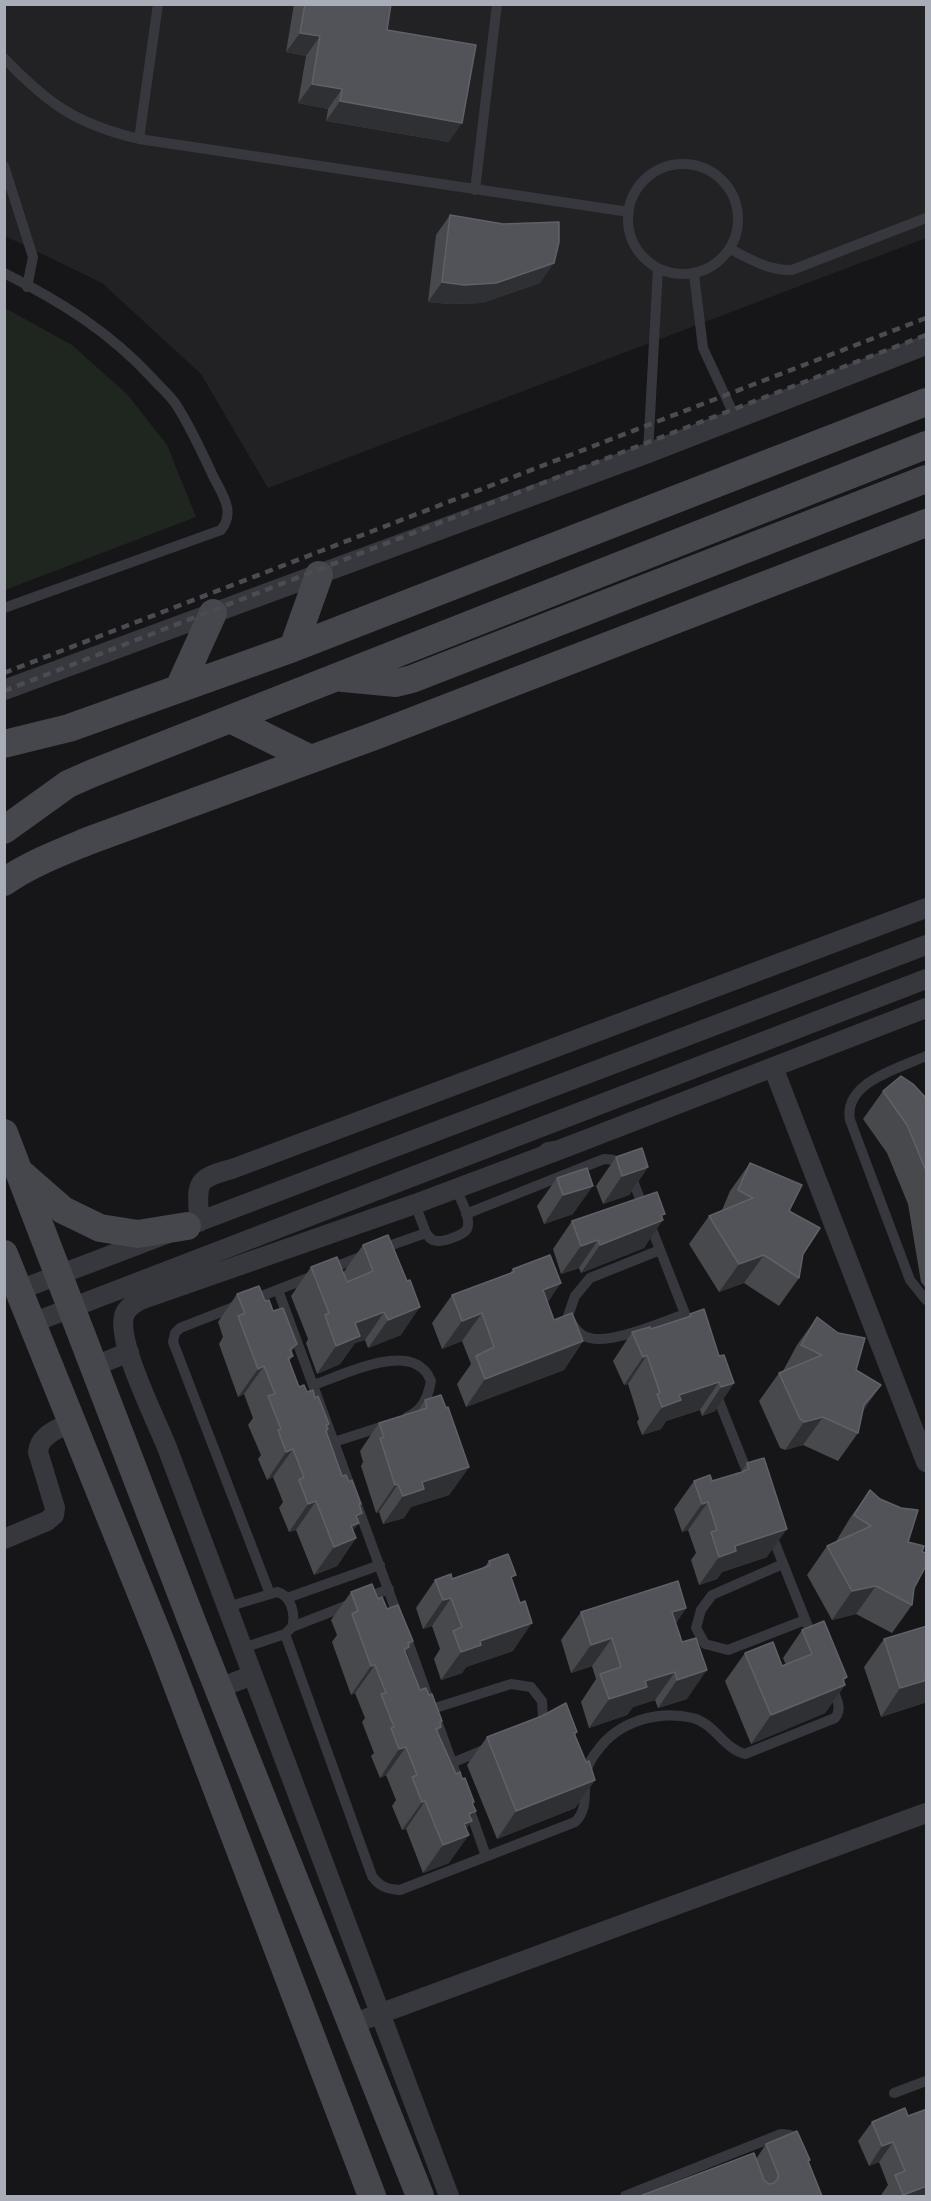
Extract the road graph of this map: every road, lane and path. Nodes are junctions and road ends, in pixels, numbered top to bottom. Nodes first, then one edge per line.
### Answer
1 (158, 4) edge
2 (497, 4) edge
3 (4, 58) edge
4 (139, 139) junction
5 (4, 166) edge
6 (475, 190) junction
7 (629, 212) junction
8 (927, 218) edge
9 (730, 249) junction
10 (658, 268) junction
11 (4, 273) edge
12 (694, 274) junction
13 (27, 286) junction
14 (927, 345) edge
15 (927, 402) edge
16 (736, 419) junction
17 (927, 445) edge
18 (648, 453) junction
19 (927, 479) edge
20 (927, 523) edge
21 (319, 574) junction
22 (4, 608) edge
23 (213, 613) junction
24 (293, 648) junction
25 (338, 678) junction
26 (179, 688) junction
27 (4, 690) edge
28 (232, 720) junction
29 (4, 744) edge
30 (311, 759) junction
31 (4, 830) edge
32 (4, 882) edge
33 (927, 908) edge
34 (927, 945) edge
35 (927, 979) edge
36 (927, 1008) edge
37 (927, 1056) edge
38 (773, 1067) junction
39 (4, 1133) edge
40 (559, 1150) junction
41 (433, 1169) junction
42 (20, 1172) junction
43 (455, 1188) junction
44 (415, 1204) junction
45 (466, 1214) junction
46 (193, 1224) junction
47 (426, 1233) junction
48 (660, 1250) junction
49 (4, 1254) edge
50 (59, 1275) junction
51 (19, 1290) junction
52 (278, 1290) junction
53 (927, 1300) edge
54 (72, 1308) junction
55 (685, 1314) junction
56 (32, 1323) junction
57 (694, 1336) edge
58 (129, 1353) junction
59 (95, 1366) junction
60 (711, 1379) edge
61 (314, 1385) junction
62 (72, 1421) junction
63 (334, 1442) junction
64 (927, 1462) edge
65 (753, 1488) edge
66 (766, 1520) edge
67 (4, 1539) edge
68 (783, 1564) junction
69 (380, 1565) junction
70 (389, 1589) junction
71 (270, 1594) junction
72 (287, 1599) junction
73 (227, 1607) junction
74 (805, 1620) junction
75 (289, 1630) junction
76 (243, 1648) junction
77 (818, 1652) edge
78 (826, 1674) edge
79 (253, 1676) junction
80 (219, 1688) junction
81 (432, 1709) junction
82 (530, 1731) edge
83 (501, 1743) edge
84 (452, 1763) junction
85 (927, 1813) edge
86 (486, 1856) junction
87 (379, 2013) junction
88 (352, 2024) junction
89 (927, 2081) edge
90 (894, 2093) dead end
91 (803, 2158) edge
92 (372, 2196) edge
93 (420, 2196) edge
94 (449, 2196) edge
95 (625, 2196) edge

1 - 4 lane
2 - 6 lane
3 - 4 lane
4 - 6 lane
5 - 13 lane
6 - 7 lane
7 - 9 lane
7 - 10 lane
8 - 9 lane
9 - 12 lane
10 - 12 lane
10 - 18 lane
11 - 13 lane
12 - 16 lane
13 - 22 lane
14 - 16 street
15 - 24 street
16 - 18 street
17 - 25 street
18 - 21 street
19 - 25 street
20 - 30 street
21 - 23 street
21 - 24 street
23 - 26 street
23 - 27 street
24 - 26 street
25 - 28 street
26 - 29 street
28 - 30 street
28 - 31 street
30 - 32 street
33 - 46 street
34 - 46 street
35 - 41 street
36 - 38 street
37 - 53 lane
38 - 40 street
38 - 64 street
39 - 42 street
40 - 41 street
40 - 43 street
41 - 54 street
42 - 46 street
42 - 50 street
43 - 44 street
43 - 45 lane
44 - 47 lane
44 - 58 street
45 - 47 lane
45 - 48 lane
46 - 50 street
47 - 52 lane
48 - 55 lane
48 - 55 lane
49 - 51 street
50 - 51 street
50 - 54 street
51 - 56 street
52 - 61 lane
52 - 71 lane
54 - 56 street
54 - 59 street
55 - 57 lane
56 - 62 street
58 - 59 street
58 - 73 street
59 - 80 street
60 - 65 lane
61 - 63 lane
61 - 63 lane
62 - 67 street
62 - 92 street
63 - 69 lane
66 - 68 lane
68 - 74 lane
68 - 74 lane
69 - 70 lane
69 - 72 lane
70 - 75 lane
70 - 81 lane
71 - 72 lane
71 - 73 lane
72 - 75 lane
73 - 76 street
74 - 77 lane
75 - 76 lane
75 - 86 lane
76 - 79 street
78 - 86 lane
79 - 80 street
79 - 87 street
80 - 88 street
81 - 82 lane
81 - 84 lane
83 - 84 lane
84 - 86 lane
85 - 87 street
87 - 88 street
87 - 94 street
88 - 93 street
89 - 90 lane
91 - 95 lane

